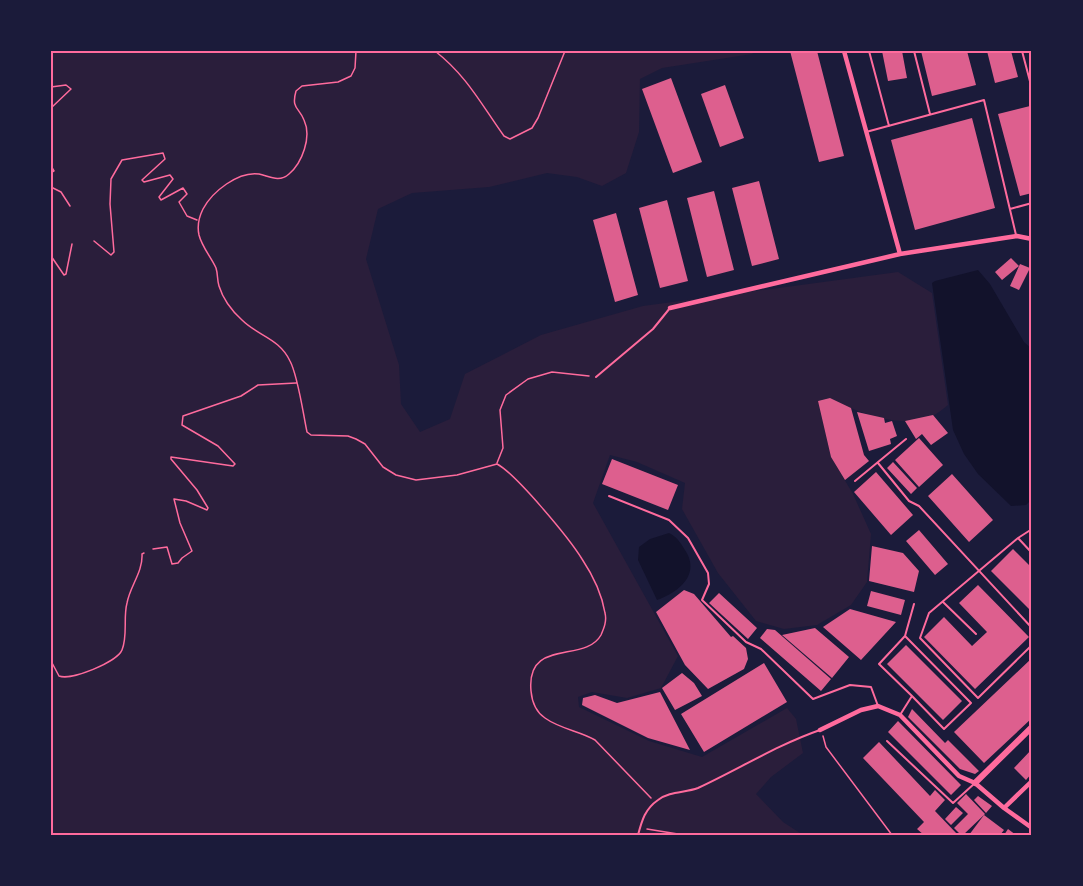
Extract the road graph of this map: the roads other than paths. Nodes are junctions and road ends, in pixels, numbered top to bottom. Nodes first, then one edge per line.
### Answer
1 (844, 51) edge
2 (868, 51) edge
3 (914, 51) edge
4 (1022, 51) edge
5 (1032, 89) edge
6 (930, 114) junction
7 (889, 126) junction
8 (866, 132) junction
9 (1032, 203) edge
10 (1010, 209) junction
11 (1017, 237) junction
12 (1032, 238) edge
13 (900, 254) junction
14 (670, 308) joint
15 (596, 377) road end
16 (906, 439) dead end
17 (878, 463) junction
18 (855, 481) dead end
19 (609, 496) dead end
20 (1032, 529) edge
21 (1018, 538) junction
22 (1032, 553) edge
23 (980, 571) junction
24 (943, 602) junction
25 (914, 604) dead end
26 (1032, 628) edge
27 (976, 634) dead end
28 (905, 636) junction
29 (1032, 645) edge
30 (912, 696) junction
31 (878, 705) junction
32 (900, 715) junction
33 (1032, 727) edge
34 (820, 729) joint
35 (887, 741) dead end
36 (1032, 781) edge
37 (975, 783) junction
38 (1004, 808) junction
39 (1032, 828) edge
40 (638, 835) edge

1 - 8 street
2 - 7 lane
3 - 6 lane
4 - 5 lane
6 - 7 lane
6 - 10 lane
7 - 8 lane
8 - 13 street
9 - 10 lane
10 - 11 lane
11 - 12 street
11 - 13 street
13 - 14 street
14 - 15 lane
16 - 17 lane
17 - 18 lane
17 - 23 lane
19 - 31 lane
20 - 21 lane
21 - 22 lane
21 - 23 lane
23 - 24 lane
23 - 26 lane
24 - 27 lane
24 - 29 lane
25 - 28 lane
28 - 30 lane
28 - 30 lane
30 - 32 lane
31 - 32 street
31 - 34 street
32 - 37 street
33 - 37 street
34 - 40 lane
35 - 37 lane
36 - 38 street
37 - 38 street
38 - 39 street

